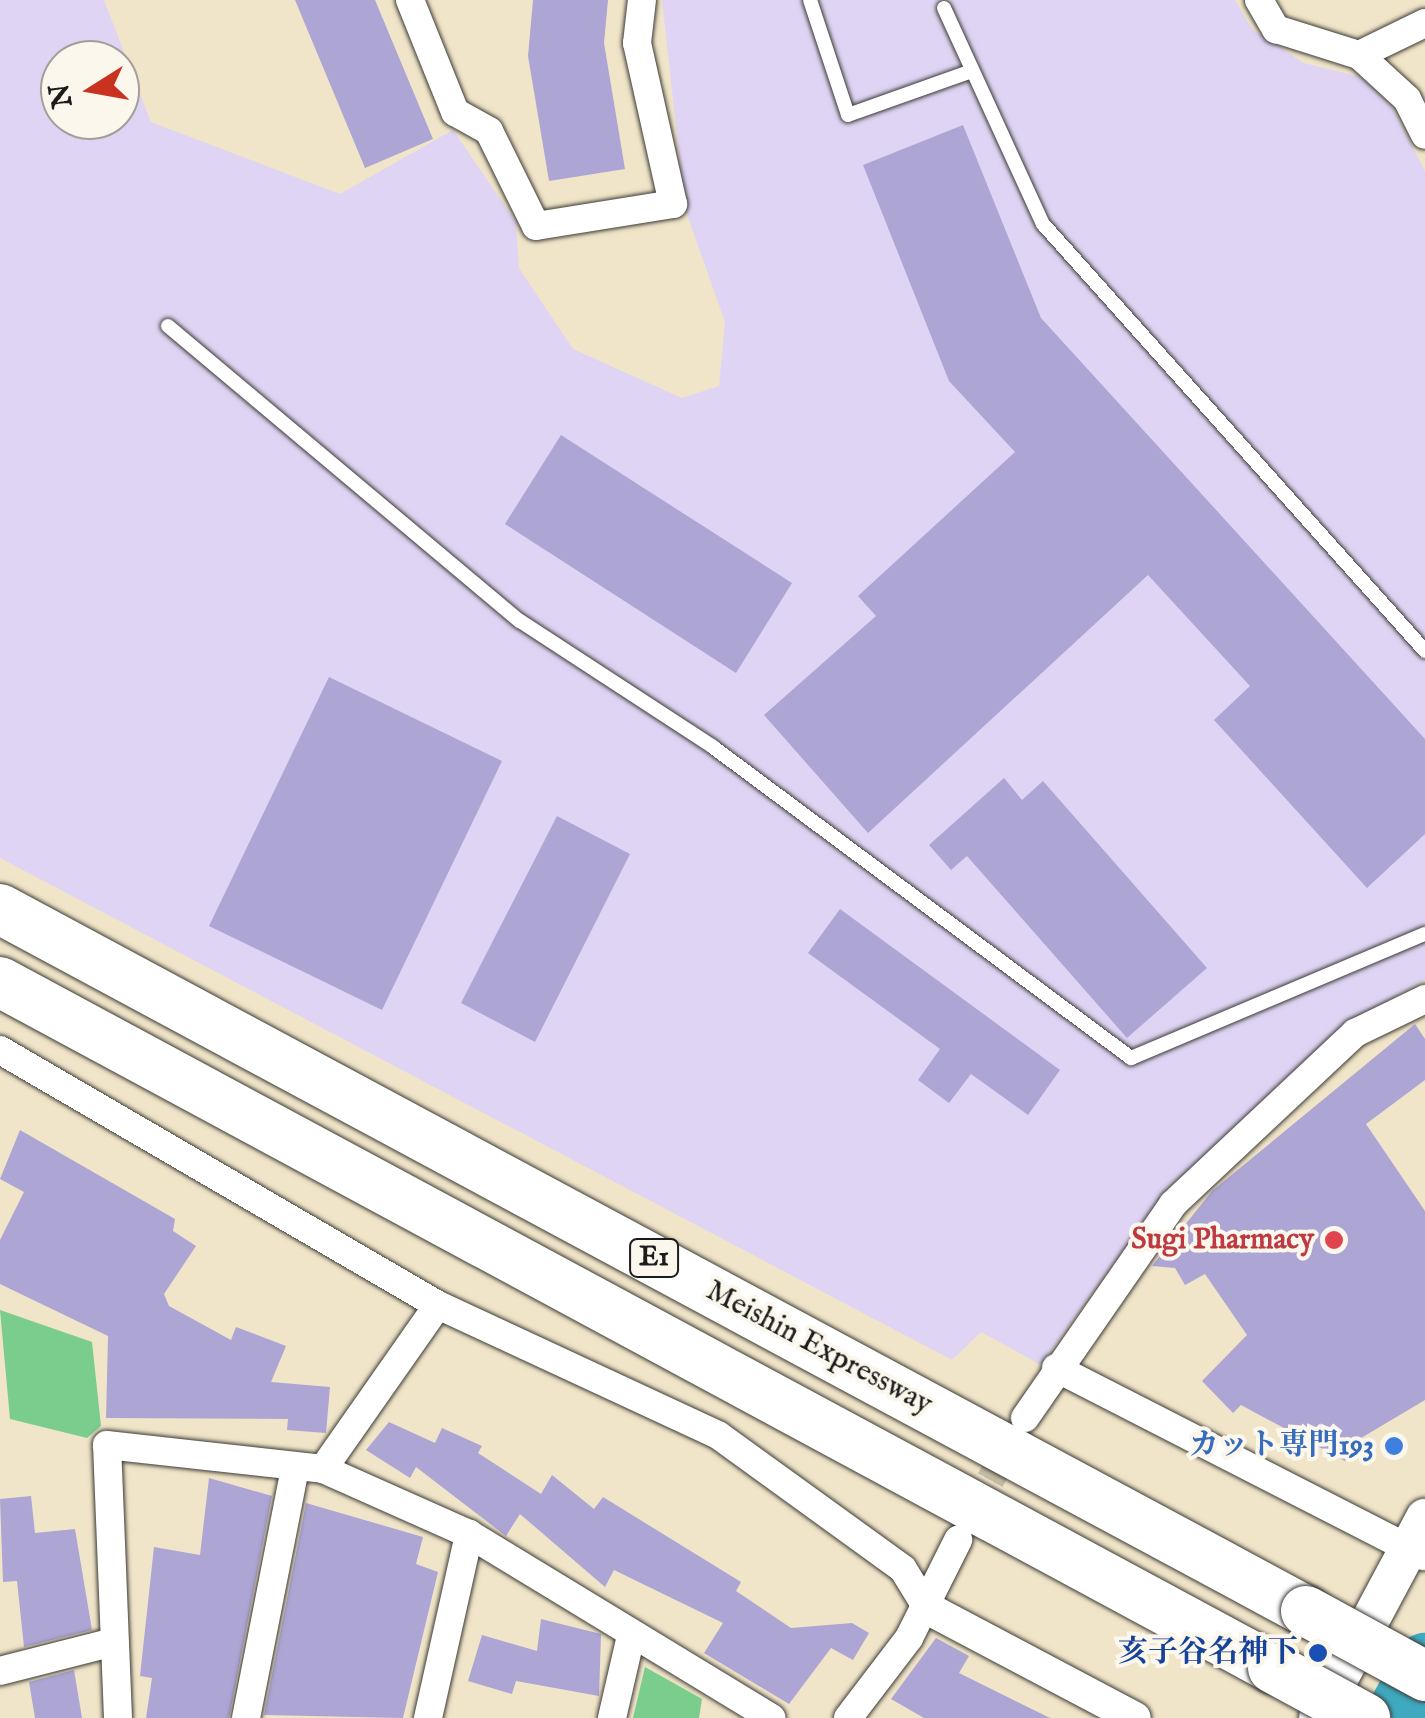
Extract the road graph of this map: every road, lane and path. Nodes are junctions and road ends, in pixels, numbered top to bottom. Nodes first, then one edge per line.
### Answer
1 (410, 0) edge
2 (642, 0) edge
3 (810, 0) edge
4 (1259, 0) edge
5 (944, 8) dead end
6 (1425, 23) edge
7 (1359, 54) junction
8 (969, 72) junction
9 (1425, 135) edge
10 (168, 326) dead end
11 (1425, 651) edge
12 (0, 909) edge
13 (1425, 934) edge
14 (0, 982) edge
15 (1425, 999) edge
16 (0, 1050) edge
17 (438, 1305) junction
18 (1056, 1368) junction
19 (1025, 1418) tunnel mouth
20 (309, 1469) junction
21 (469, 1534) junction
22 (958, 1540) tunnel mouth
23 (1419, 1541) edge
24 (927, 1608) junction
25 (631, 1636) junction
26 (114, 1642) junction
27 (0, 1671) edge
28 (1425, 1676) edge
29 (118, 1718) edge
30 (246, 1718) edge
31 (428, 1718) edge
32 (612, 1718) edge
33 (772, 1718) edge
34 (848, 1718) edge
35 (1136, 1718) edge
36 (1318, 1718) edge
37 (1365, 1718) edge

1 - 2 street
3 - 8 lane
4 - 7 street
5 - 8 lane
6 - 7 street
7 - 9 street
8 - 11 lane
10 - 13 lane
12 - 28 highway, Meishin Expressway / E1, bridge
14 - 37 highway, E1, bridge
15 - 18 street
16 - 17 street
17 - 20 street
17 - 24 street
18 - 19 street
18 - 23 street
20 - 21 street
20 - 26 street
20 - 30 street
21 - 25 street
21 - 31 street
22 - 24 street
23 - 36 main road
24 - 34 street
24 - 35 street
25 - 32 street
25 - 33 street
26 - 27 street
26 - 29 street

